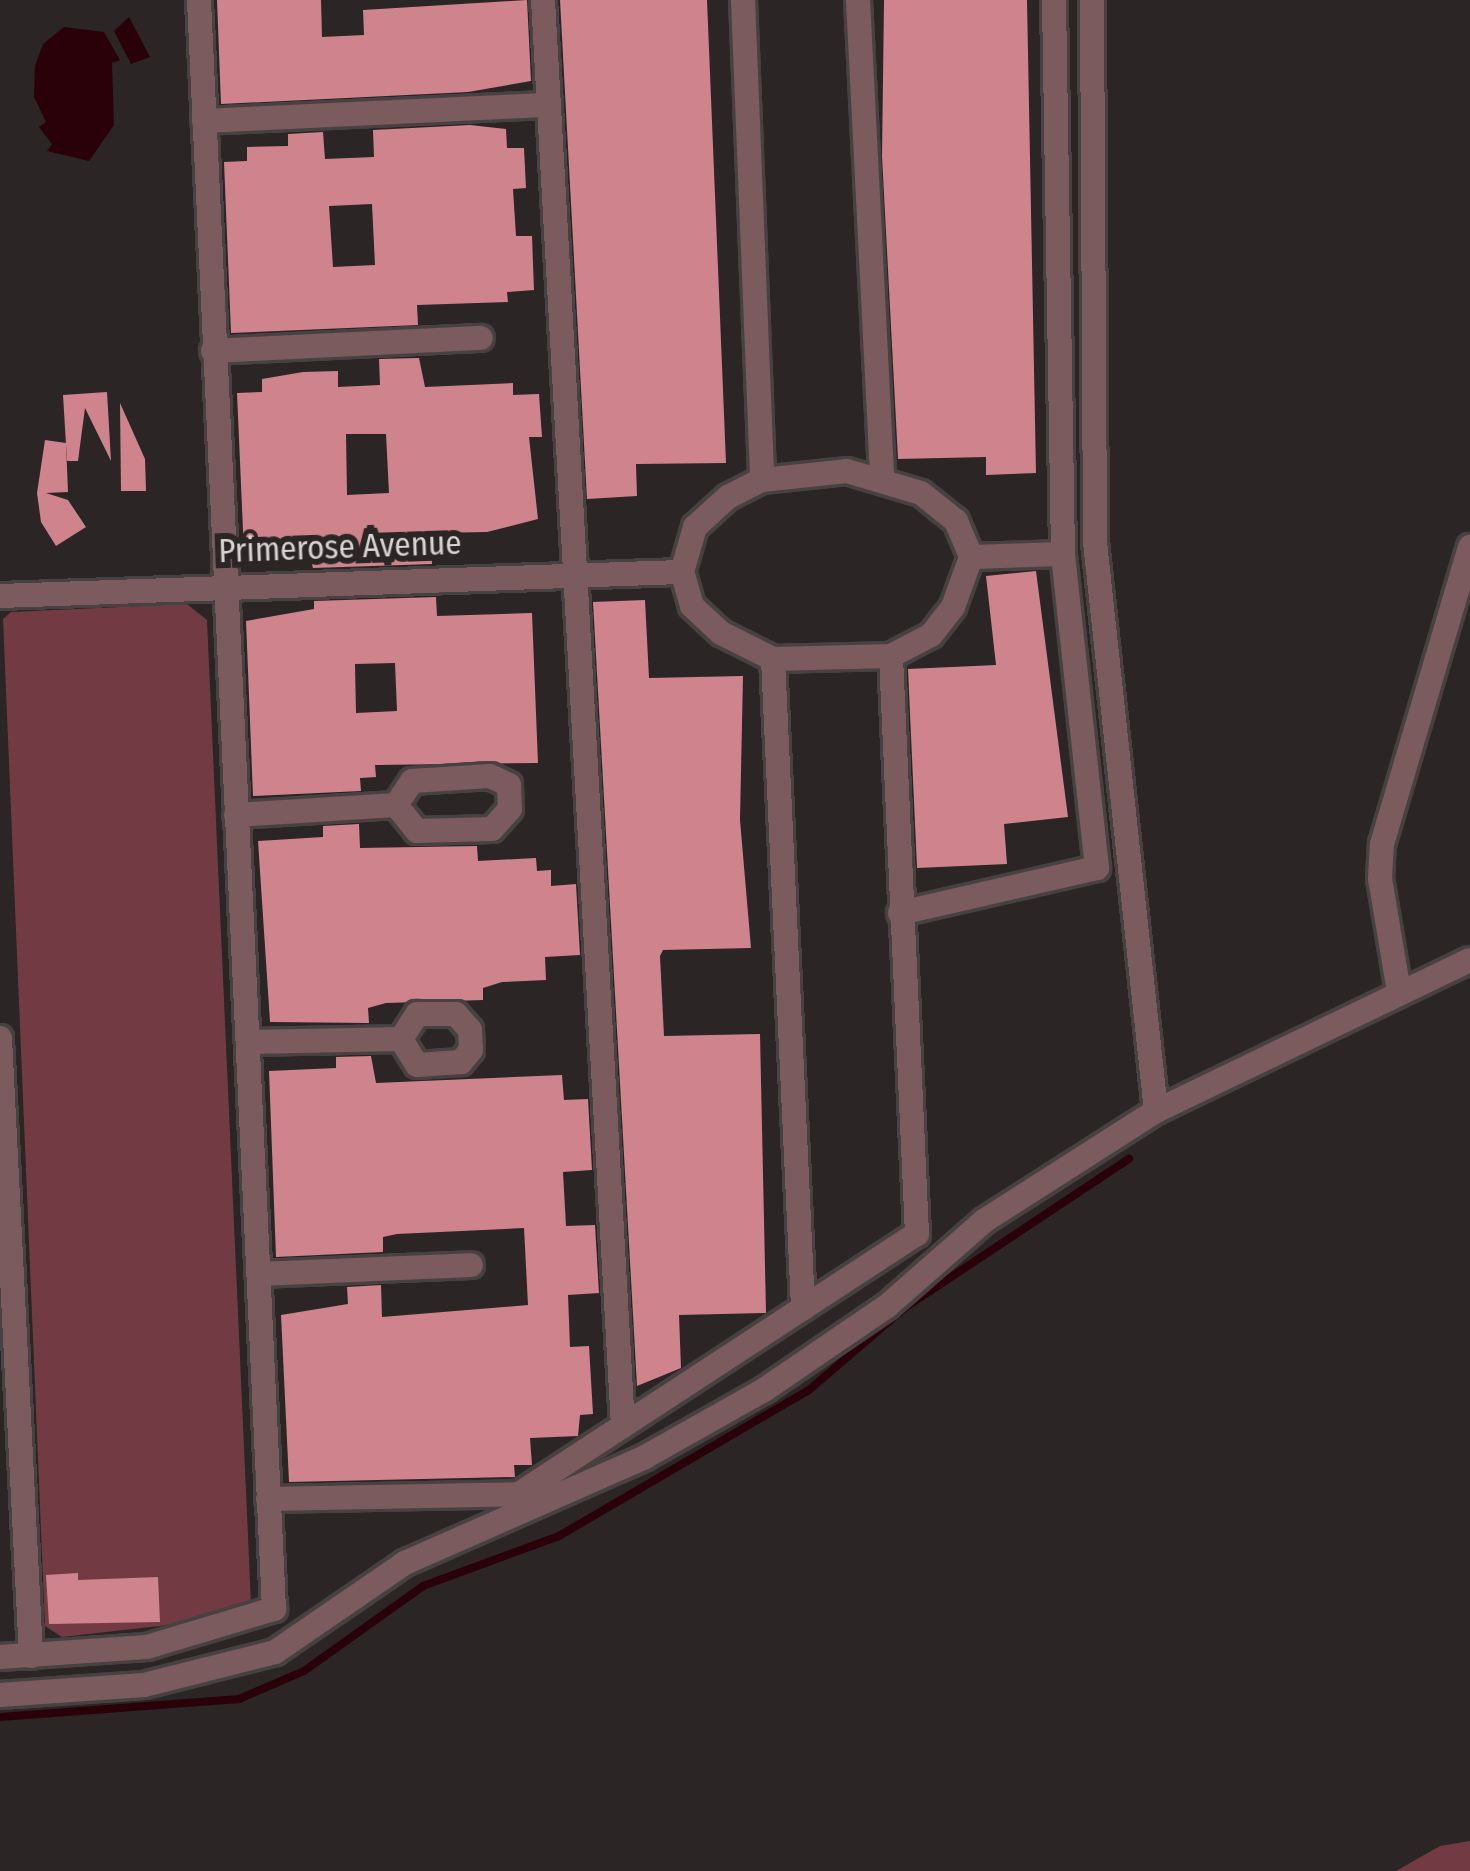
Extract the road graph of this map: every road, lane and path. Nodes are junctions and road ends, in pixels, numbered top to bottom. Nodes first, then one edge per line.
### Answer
1 (199, 0) edge
2 (543, 0) edge
3 (743, 0) edge
4 (858, 0) edge
5 (1054, 0) edge
6 (1092, 0) edge
7 (549, 105) junction
8 (204, 122) junction
9 (481, 338) dead end
10 (213, 351) junction
11 (882, 477) junction
12 (762, 480) junction
13 (1470, 547) edge
14 (1063, 554) junction
15 (971, 557) junction
16 (682, 572) junction
17 (574, 574) junction
18 (223, 584) junction
19 (0, 596) edge
20 (891, 656) junction
21 (773, 659) junction
22 (396, 806) dead end
23 (236, 815) junction
24 (900, 913) junction
25 (1470, 960) edge
26 (1399, 992) junction
27 (0, 1038) edge
28 (401, 1039) dead end
29 (249, 1042) junction
30 (1156, 1111) junction
31 (5, 1239) edge
32 (471, 1265) dead end
33 (259, 1274) junction
34 (803, 1308) junction
35 (623, 1426) junction
36 (10, 1468) edge
37 (268, 1499) junction
38 (31, 1657) junction
39 (0, 1658) edge
40 (0, 1695) edge

1 - 8 street
2 - 7 street
3 - 12 street
4 - 11 street
5 - 14 street
6 - 30 street
7 - 8 street
7 - 17 street
8 - 10 street
9 - 10 street
10 - 18 street
11 - 12 street
11 - 15 street
12 - 16 street
13 - 26 street
14 - 15 street
14 - 24 street
15 - 20 street
16 - 17 street, Primerose Avenue
16 - 21 street
17 - 18 street, Primerose Avenue
17 - 35 street
18 - 19 street, Primerose Avenue
18 - 23 street
20 - 21 street
20 - 24 street
21 - 34 street
22 - 23 street
23 - 29 street
24 - 34 street
25 - 26 street
26 - 30 street
27 - 31 street
28 - 29 street
29 - 33 street
30 - 40 street
31 - 36 street
32 - 33 street
33 - 37 street
34 - 35 street
35 - 37 street
36 - 38 street
37 - 38 street
38 - 39 street

